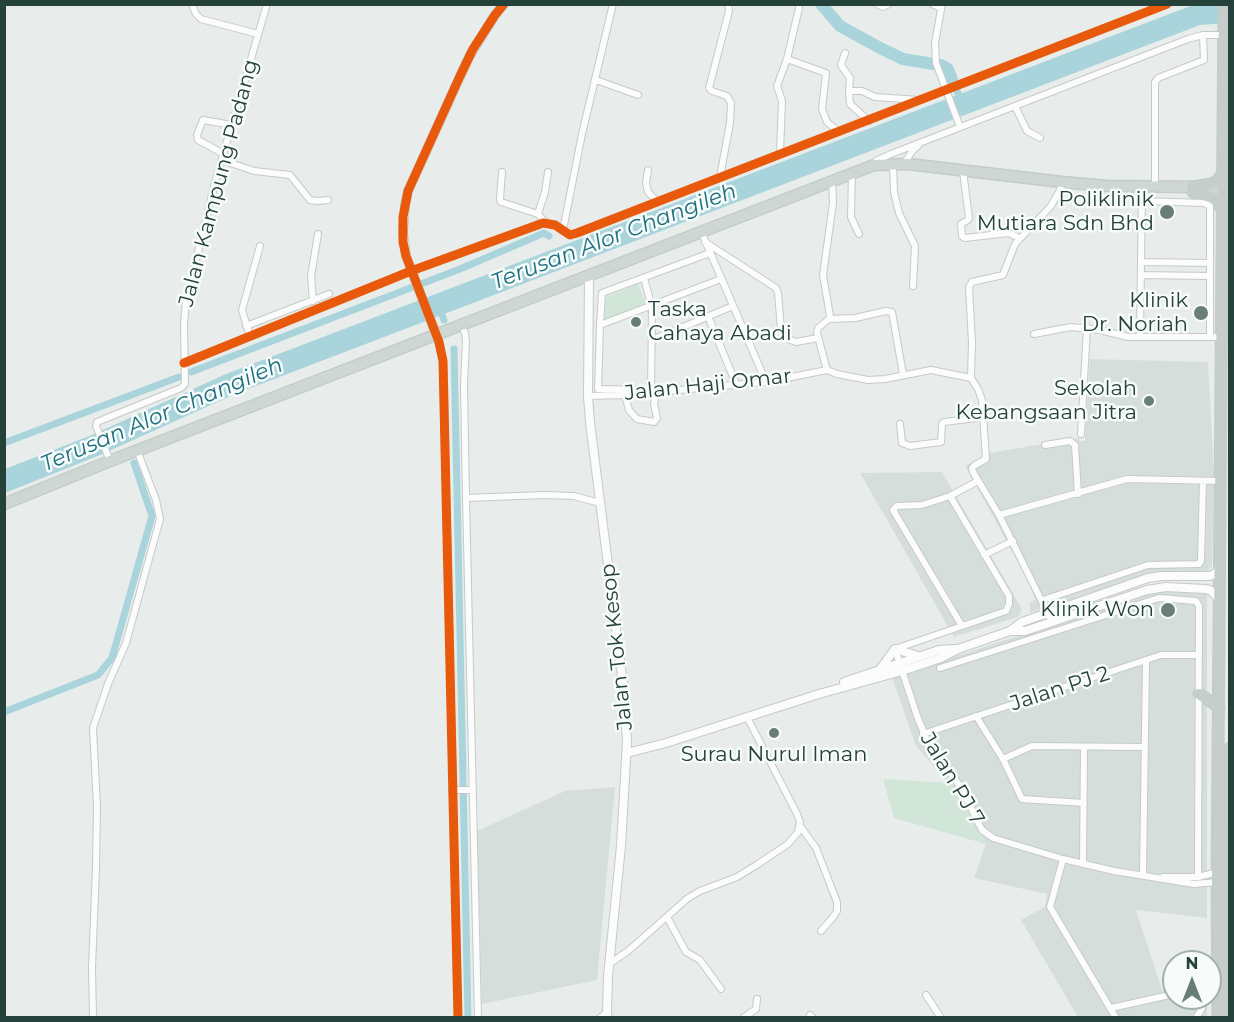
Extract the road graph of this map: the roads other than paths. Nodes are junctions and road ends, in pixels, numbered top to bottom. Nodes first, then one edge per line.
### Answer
1 (267, 4) edge
2 (504, 4) edge
3 (614, 4) edge
4 (877, 4) edge
5 (889, 4) edge
6 (932, 4) edge
7 (1167, 4) edge
8 (1224, 4) edge
9 (729, 6) edge
10 (942, 6) edge
11 (193, 7) dead end
12 (799, 8) dead end
13 (1224, 33) junction
14 (258, 34) junction
15 (1203, 35) junction
16 (845, 54) dead end
17 (787, 59) junction
18 (596, 80) junction
19 (849, 91) junction
20 (948, 92) junction
21 (638, 94) dead end
22 (922, 100) junction
23 (1015, 106) junction
24 (868, 121) junction
25 (959, 124) junction
26 (232, 125) junction
27 (839, 132) junction
28 (1040, 138) dead end
29 (923, 142) junction
30 (780, 153) junction
31 (223, 157) junction
32 (898, 164) junction
33 (874, 165) junction
34 (648, 170) dead end
35 (963, 171) junction
36 (502, 172) dead end
37 (548, 172) dead end
38 (852, 173) junction
39 (1222, 173) junction
40 (720, 177) junction
41 (832, 180) junction
42 (1062, 182) junction
43 (1142, 187) junction
44 (1158, 188) junction
45 (1192, 189) junction
46 (1226, 190) edge
47 (328, 200) dead end
48 (657, 201) junction
49 (1142, 201) junction
50 (1222, 211) junction
51 (538, 214) junction
52 (546, 223) junction
53 (563, 230) junction
54 (318, 234) dead end
55 (859, 234) dead end
56 (703, 237) junction
57 (1020, 238) junction
58 (260, 246) dead end
59 (710, 253) junction
60 (1141, 262) junction
61 (1210, 263) junction
62 (412, 274) junction
63 (1141, 275) junction
64 (589, 276) junction
65 (1210, 276) junction
66 (644, 278) junction
67 (721, 279) junction
68 (914, 286) dead end
69 (329, 294) dead end
70 (313, 301) junction
71 (652, 304) junction
72 (733, 306) junction
73 (708, 316) junction
74 (829, 320) junction
75 (461, 325) junction
76 (246, 326) junction
77 (600, 326) junction
78 (1087, 327) junction
79 (434, 331) junction
80 (1034, 334) dead end
81 (250, 336) junction
82 (1140, 337) junction
83 (1210, 337) junction
84 (1222, 337) junction
85 (818, 338) junction
86 (651, 340) junction
87 (183, 363) junction
88 (827, 370) junction
89 (903, 374) junction
90 (971, 378) junction
91 (766, 382) junction
92 (736, 384) junction
93 (652, 392) junction
94 (625, 395) junction
95 (588, 396) junction
96 (984, 417) junction
97 (900, 423) dead end
98 (1081, 434) dead end
99 (1046, 446) dead end
100 (137, 450) junction
101 (108, 458) junction
102 (1221, 480) junction
103 (978, 481) junction
104 (1203, 481) junction
105 (1078, 494) junction
106 (950, 496) junction
107 (466, 498) junction
108 (600, 503) junction
109 (4, 504) edge
110 (999, 515) junction
111 (1012, 541) junction
112 (984, 555) junction
113 (1220, 566) junction
114 (1043, 600) junction
115 (1220, 600) junction
116 (1049, 612) junction
117 (1052, 622) junction
118 (962, 626) junction
119 (1010, 632) junction
120 (895, 649) junction
121 (957, 649) junction
122 (1199, 655) junction
123 (922, 656) junction
124 (1146, 661) junction
125 (901, 667) junction
126 (881, 668) junction
127 (940, 668) dead end
128 (819, 694) junction
129 (1199, 694) junction
130 (1219, 707) junction
131 (747, 717) junction
132 (976, 717) junction
133 (923, 734) junction
134 (1084, 747) junction
135 (1144, 747) junction
136 (1230, 748) edge
137 (627, 753) junction
138 (1003, 759) junction
139 (461, 790) junction
140 (1084, 803) junction
141 (800, 826) junction
142 (1229, 826) edge
143 (1063, 859) junction
144 (1083, 864) junction
145 (1229, 872) edge
146 (1143, 876) junction
147 (1198, 877) junction
148 (1217, 877) junction
149 (1156, 878) junction
150 (668, 917) junction
151 (821, 931) dead end
152 (609, 964) junction
153 (721, 989) dead end
154 (926, 995) dead end
155 (1162, 997) edge
156 (757, 999) dead end
157 (1111, 1008) junction
158 (608, 1015) edge
159 (93, 1017) edge
160 (458, 1017) edge
161 (478, 1017) edge
162 (600, 1017) edge
163 (743, 1017) edge
164 (941, 1017) edge
165 (1116, 1017) edge
166 (1218, 1017) edge
167 (1227, 1017) edge

1 - 14 street, Jalan Kampung Padang
2 - 62 street
3 - 18 street
4 - 5 street
6 - 10 street
7 - 20 street
8 - 13 highway
9 - 40 street
10 - 20 street
11 - 14 street
12 - 17 street
13 - 15 street
13 - 39 highway
14 - 26 street, Jalan Kampung Padang
15 - 23 street
15 - 44 street
16 - 19 street
17 - 27 street
17 - 30 street
18 - 21 street
18 - 53 street
19 - 22 street
19 - 24 street
20 - 22 street
20 - 25 street
22 - 24 street
23 - 25 street
23 - 28 street
24 - 27 street
25 - 29 street
26 - 31 street, Jalan Kampung Padang
26 - 31 street
27 - 30 street
29 - 32 street
29 - 33 street
30 - 40 street
31 - 47 street
31 - 87 street, Jalan Kampung Padang
32 - 33 main road
32 - 35 main road
32 - 68 street
33 - 38 main road
34 - 48 street
35 - 42 main road
35 - 57 street
36 - 51 street
37 - 51 street
38 - 41 main road
38 - 55 street
39 - 45 highway
39 - 46 highway
40 - 48 street
41 - 56 main road
41 - 74 street
42 - 43 main road
42 - 57 street
43 - 44 main road
43 - 49 street
44 - 45 main road
45 - 46 main road
45 - 50 highway
46 - 50 highway
48 - 53 street
49 - 60 street
49 - 61 street
50 - 84 highway
51 - 52 street
52 - 53 street
52 - 62 street
54 - 70 street
56 - 59 street
56 - 64 main road
56 - 85 street
57 - 90 street
58 - 76 street
59 - 66 street
59 - 67 street
60 - 61 street
60 - 63 street
61 - 65 street
62 - 79 street
62 - 81 street
63 - 65 street
63 - 82 street
64 - 75 main road
64 - 95 street, Jalan Tok Kesop
65 - 83 street
66 - 71 street
66 - 77 street
67 - 71 street
67 - 72 street
69 - 70 street
70 - 76 street
71 - 77 street
71 - 86 street
72 - 73 street
72 - 91 street
73 - 86 street
73 - 92 street
74 - 85 street
74 - 89 street
75 - 79 main road
75 - 107 street
76 - 81 street
77 - 93 street
78 - 80 street
78 - 82 street
78 - 98 street
79 - 100 main road
79 - 139 street
81 - 87 street
82 - 83 street
83 - 84 street
84 - 102 highway
85 - 88 street
86 - 93 street
87 - 101 street, Jalan Kampung Padang
88 - 89 street
88 - 91 street, Jalan Haji Omar
89 - 90 street
90 - 96 street
91 - 92 street, Jalan Haji Omar
92 - 93 street, Jalan Haji Omar
93 - 94 street, Jalan Haji Omar
93 - 94 street
94 - 95 street, Jalan Haji Omar
95 - 108 street, Jalan Tok Kesop
96 - 97 street
96 - 103 street
99 - 105 street
100 - 101 main road
100 - 159 street
101 - 109 main road
102 - 104 street
102 - 113 highway
103 - 106 street
103 - 110 street
104 - 105 street
104 - 114 street
105 - 110 street
106 - 112 street
106 - 118 street
107 - 108 street
107 - 139 street
108 - 137 street, Jalan Tok Kesop
110 - 111 street
111 - 112 street
111 - 114 street
112 - 118 street
113 - 115 highway
113 - 116 street
114 - 116 street
115 - 117 street
115 - 130 highway
116 - 117 street
116 - 119 street
117 - 119 street
118 - 120 street
119 - 121 street
120 - 123 street
120 - 125 street, Jalan PJ 7
120 - 126 street
121 - 123 street
121 - 125 street
122 - 124 street, Jalan PJ 2
122 - 127 street
122 - 129 street
123 - 125 street
124 - 132 street, Jalan PJ 2
124 - 135 street
125 - 126 street
125 - 128 street
125 - 133 street, Jalan PJ 7
126 - 128 street
128 - 131 street
129 - 130 highway
129 - 147 street
130 - 148 highway
131 - 137 street
131 - 141 street
132 - 133 street, Jalan PJ 2
132 - 138 street
133 - 143 street, Jalan PJ 7
134 - 135 street
134 - 138 street
134 - 140 street
135 - 146 street
136 - 142 highway
137 - 152 street, Jalan Tok Kesop
138 - 140 street
139 - 160 street
139 - 161 street
140 - 144 street
141 - 150 street
141 - 151 street
142 - 145 highway
143 - 144 street, Jalan PJ 7
143 - 157 street
144 - 146 street, Jalan PJ 7
145 - 148 street
145 - 148 street
145 - 167 highway
146 - 149 street, Jalan PJ 7
147 - 148 street
147 - 149 street
148 - 149 street
148 - 166 highway
150 - 152 street
150 - 153 street
152 - 158 street, Jalan Tok Kesop
154 - 164 street
155 - 157 street
156 - 163 street
157 - 165 street
158 - 162 street

